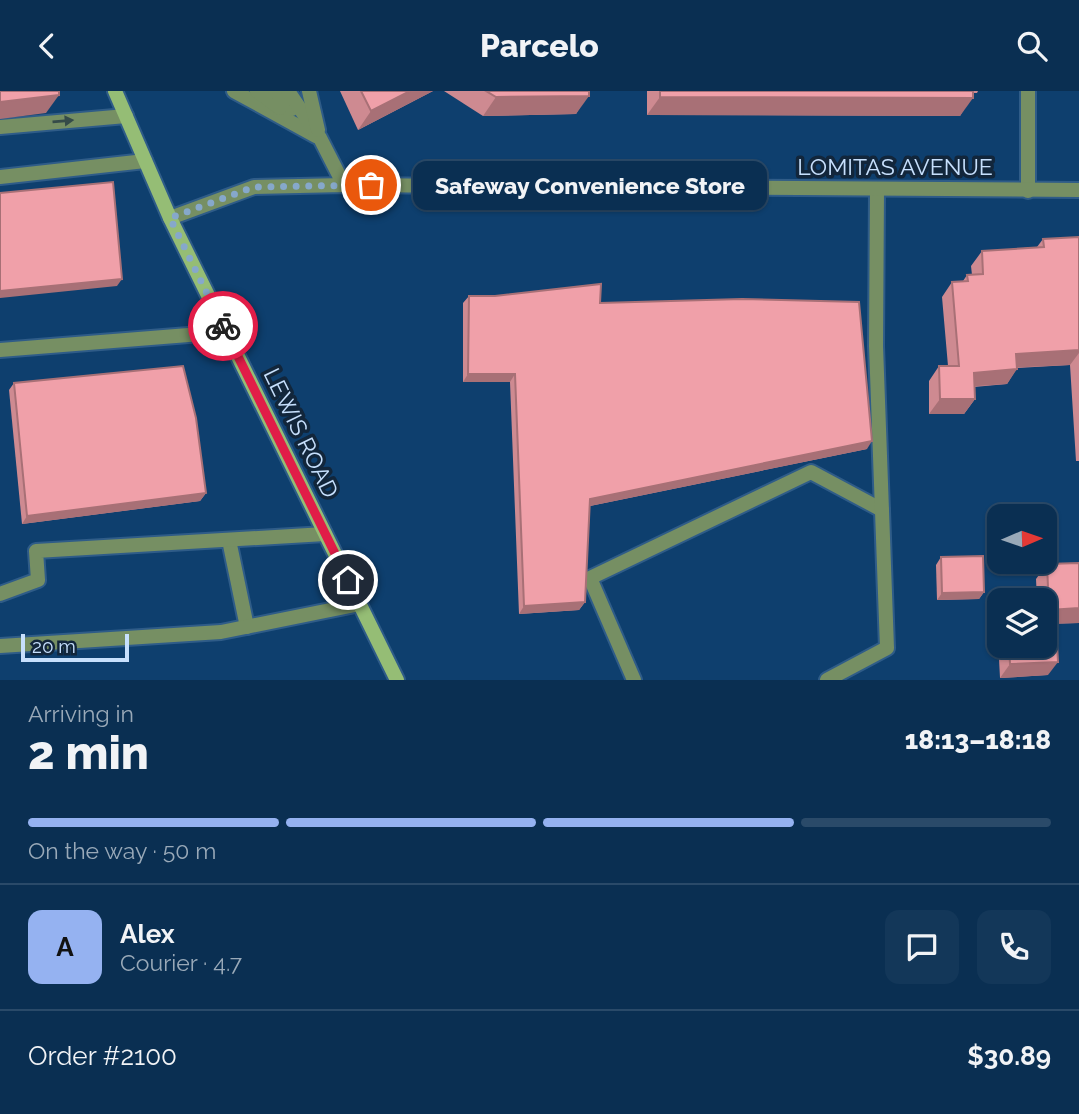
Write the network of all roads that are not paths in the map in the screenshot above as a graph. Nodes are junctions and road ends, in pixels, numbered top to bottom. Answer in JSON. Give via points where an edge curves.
{"nodes":[{"id":1,"x":115,"y":91,"type":"edge"},
{"id":2,"x":234,"y":91,"type":"edge"},
{"id":3,"x":257,"y":91,"type":"edge"},
{"id":4,"x":275,"y":91,"type":"edge"},
{"id":5,"x":288,"y":91,"type":"edge"},
{"id":6,"x":309,"y":91,"type":"edge"},
{"id":7,"x":1028,"y":91,"type":"edge"},
{"id":8,"x":126,"y":116,"type":"junction"},
{"id":9,"x":0,"y":127,"type":"edge"},
{"id":10,"x":320,"y":138,"type":"junction"},
{"id":11,"x":145,"y":162,"type":"junction"},
{"id":12,"x":0,"y":177,"type":"edge"},
{"id":13,"x":344,"y":185,"type":"junction"},
{"id":14,"x":877,"y":190,"type":"junction"},
{"id":15,"x":1079,"y":190,"type":"edge"},
{"id":16,"x":1028,"y":191,"type":"junction"},
{"id":17,"x":170,"y":218,"type":"junction"},
{"id":18,"x":226,"y":332,"type":"junction"},
{"id":19,"x":0,"y":350,"type":"edge"},
{"id":20,"x":882,"y":510,"type":"junction"},
{"id":21,"x":325,"y":534,"type":"junction"},
{"id":22,"x":229,"y":540,"type":"junction"},
{"id":23,"x":0,"y":594,"type":"edge"},
{"id":24,"x":360,"y":604,"type":"junction"},
{"id":25,"x":247,"y":627,"type":"junction"},
{"id":26,"x":0,"y":646,"type":"edge"},
{"id":27,"x":397,"y":680,"type":"edge"},
{"id":28,"x":634,"y":680,"type":"edge"},
{"id":29,"x":827,"y":680,"type":"edge"}],
"edges":[{"from":1,"to":8,"type":"main road","name":"LEWIS ROAD"},
{"from":2,"to":10,"type":"street"},
{"from":3,"to":10,"type":"street"},
{"from":4,"to":10,"type":"street"},
{"from":5,"to":10,"type":"street"},
{"from":6,"to":10,"type":"street"},
{"from":7,"to":16,"type":"street"},
{"from":9,"to":8,"type":"street","one_way":true},
{"from":8,"to":11,"type":"main road","name":"LEWIS ROAD"},
{"from":10,"to":13,"type":"street"},
{"from":11,"to":12,"type":"street"},
{"from":11,"to":17,"type":"main road","name":"LEWIS ROAD"},
{"from":13,"to":14,"type":"street","name":"LOMITAS AVENUE"},
{"from":13,"to":17,"type":"street","name":"LOMITAS AVENUE","via":[[254,187]]},
{"from":14,"to":16,"type":"street","name":"LOMITAS AVENUE"},
{"from":14,"to":20,"type":"street"},
{"from":15,"to":16,"type":"street","name":"LOMITAS AVENUE"},
{"from":17,"to":18,"type":"main road","name":"LEWIS ROAD"},
{"from":18,"to":19,"type":"street"},
{"from":18,"to":21,"type":"main road","name":"LEWIS ROAD"},
{"from":20,"to":28,"type":"street","via":[[811,473],[590,578]]},
{"from":20,"to":29,"type":"street","via":[[887,648]]},
{"from":21,"to":22,"type":"street"},
{"from":21,"to":24,"type":"main road","name":"LEWIS ROAD"},
{"from":22,"to":23,"type":"street","via":[[36,551],[38,580]]},
{"from":22,"to":25,"type":"street"},
{"from":24,"to":25,"type":"street"},
{"from":24,"to":27,"type":"main road","name":"LEWIS ROAD"},
{"from":25,"to":26,"type":"street"}]}
